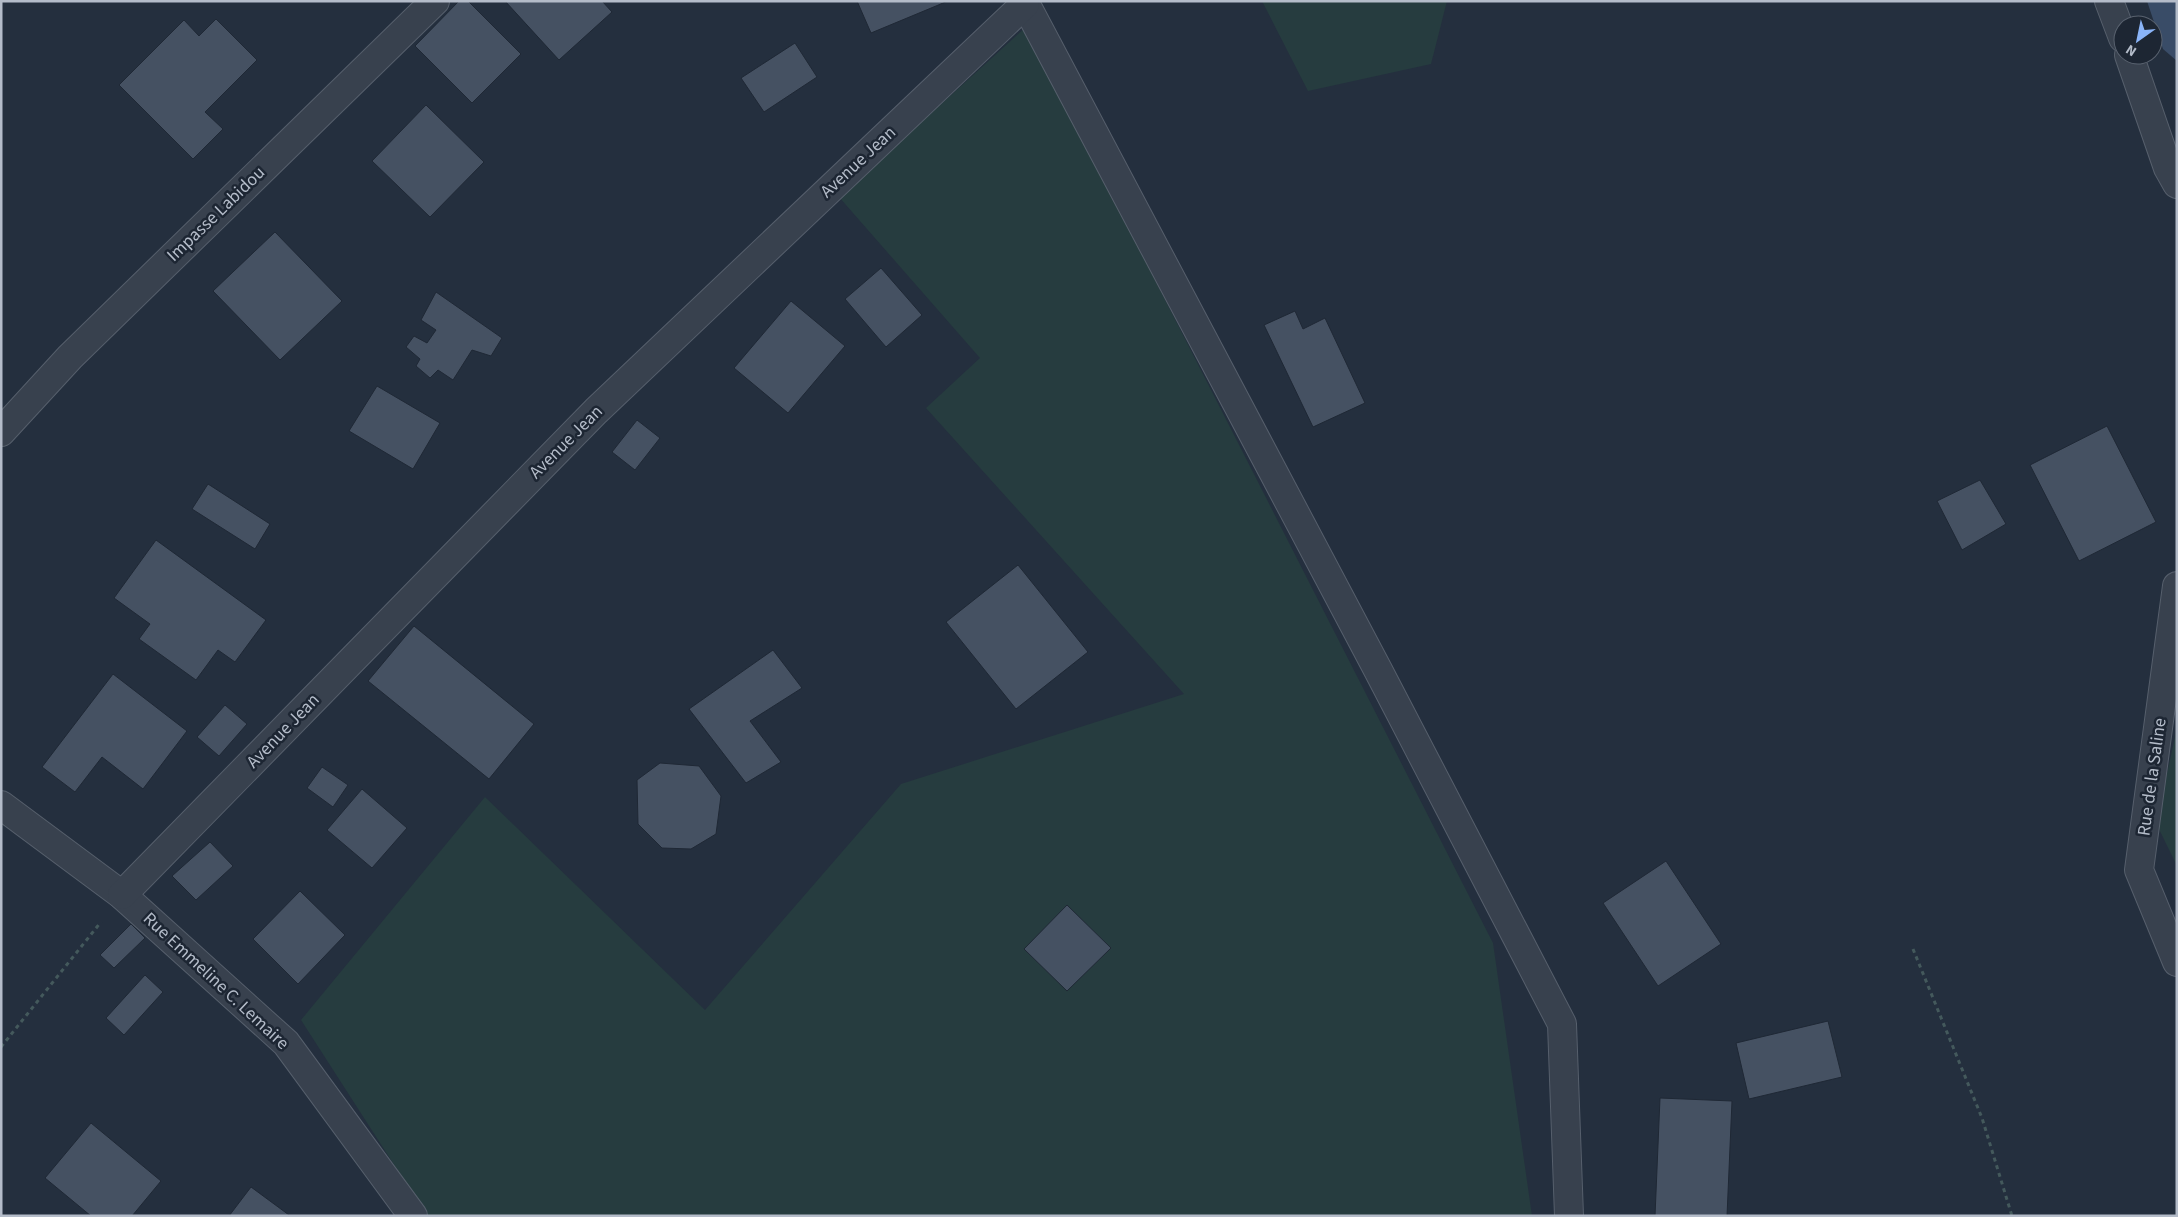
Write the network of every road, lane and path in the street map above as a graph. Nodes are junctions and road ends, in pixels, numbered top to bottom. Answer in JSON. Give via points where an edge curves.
{"nodes":[{"id":1,"x":435,"y":1,"type":"edge"},
{"id":2,"x":2109,"y":1,"type":"edge"},
{"id":3,"x":1024,"y":3,"type":"edge"},
{"id":4,"x":2114,"y":15,"type":"edge"},
{"id":5,"x":2132,"y":65,"type":"edge"},
{"id":6,"x":2177,"y":184,"type":"edge"},
{"id":7,"x":1,"y":432,"type":"edge"},
{"id":8,"x":2177,"y":586,"type":"edge"},
{"id":9,"x":1,"y":806,"type":"edge"},
{"id":10,"x":122,"y":896,"type":"junction"},
{"id":11,"x":1913,"y":949,"type":"dead end"},
{"id":12,"x":2177,"y":962,"type":"edge"},
{"id":13,"x":1,"y":1047,"type":"edge"},
{"id":14,"x":413,"y":1216,"type":"edge"},
{"id":15,"x":1569,"y":1216,"type":"edge"},
{"id":16,"x":2012,"y":1216,"type":"edge"}],
"edges":[{"from":1,"to":7,"type":"street","name":"Impasse Labidou","via":[[70,357]]},
{"from":2,"to":4,"type":"street"},
{"from":3,"to":10,"type":"street","name":"Avenue Jean","via":[[596,411]]},
{"from":3,"to":15,"type":"street","via":[[1562,1024]]},
{"from":5,"to":6,"type":"street","via":[[2168,168]]},
{"from":8,"to":12,"type":"street","name":"Rue de la Saline","via":[[2139,870]]},
{"from":9,"to":10,"type":"street","name":"Rue Emmeline C. Lemaire"},
{"from":10,"to":13,"type":"path"},
{"from":10,"to":14,"type":"street","name":"Rue Emmeline C. Lemaire","via":[[286,1043]]},
{"from":11,"to":16,"type":"path","via":[[1982,1118]]}]}
